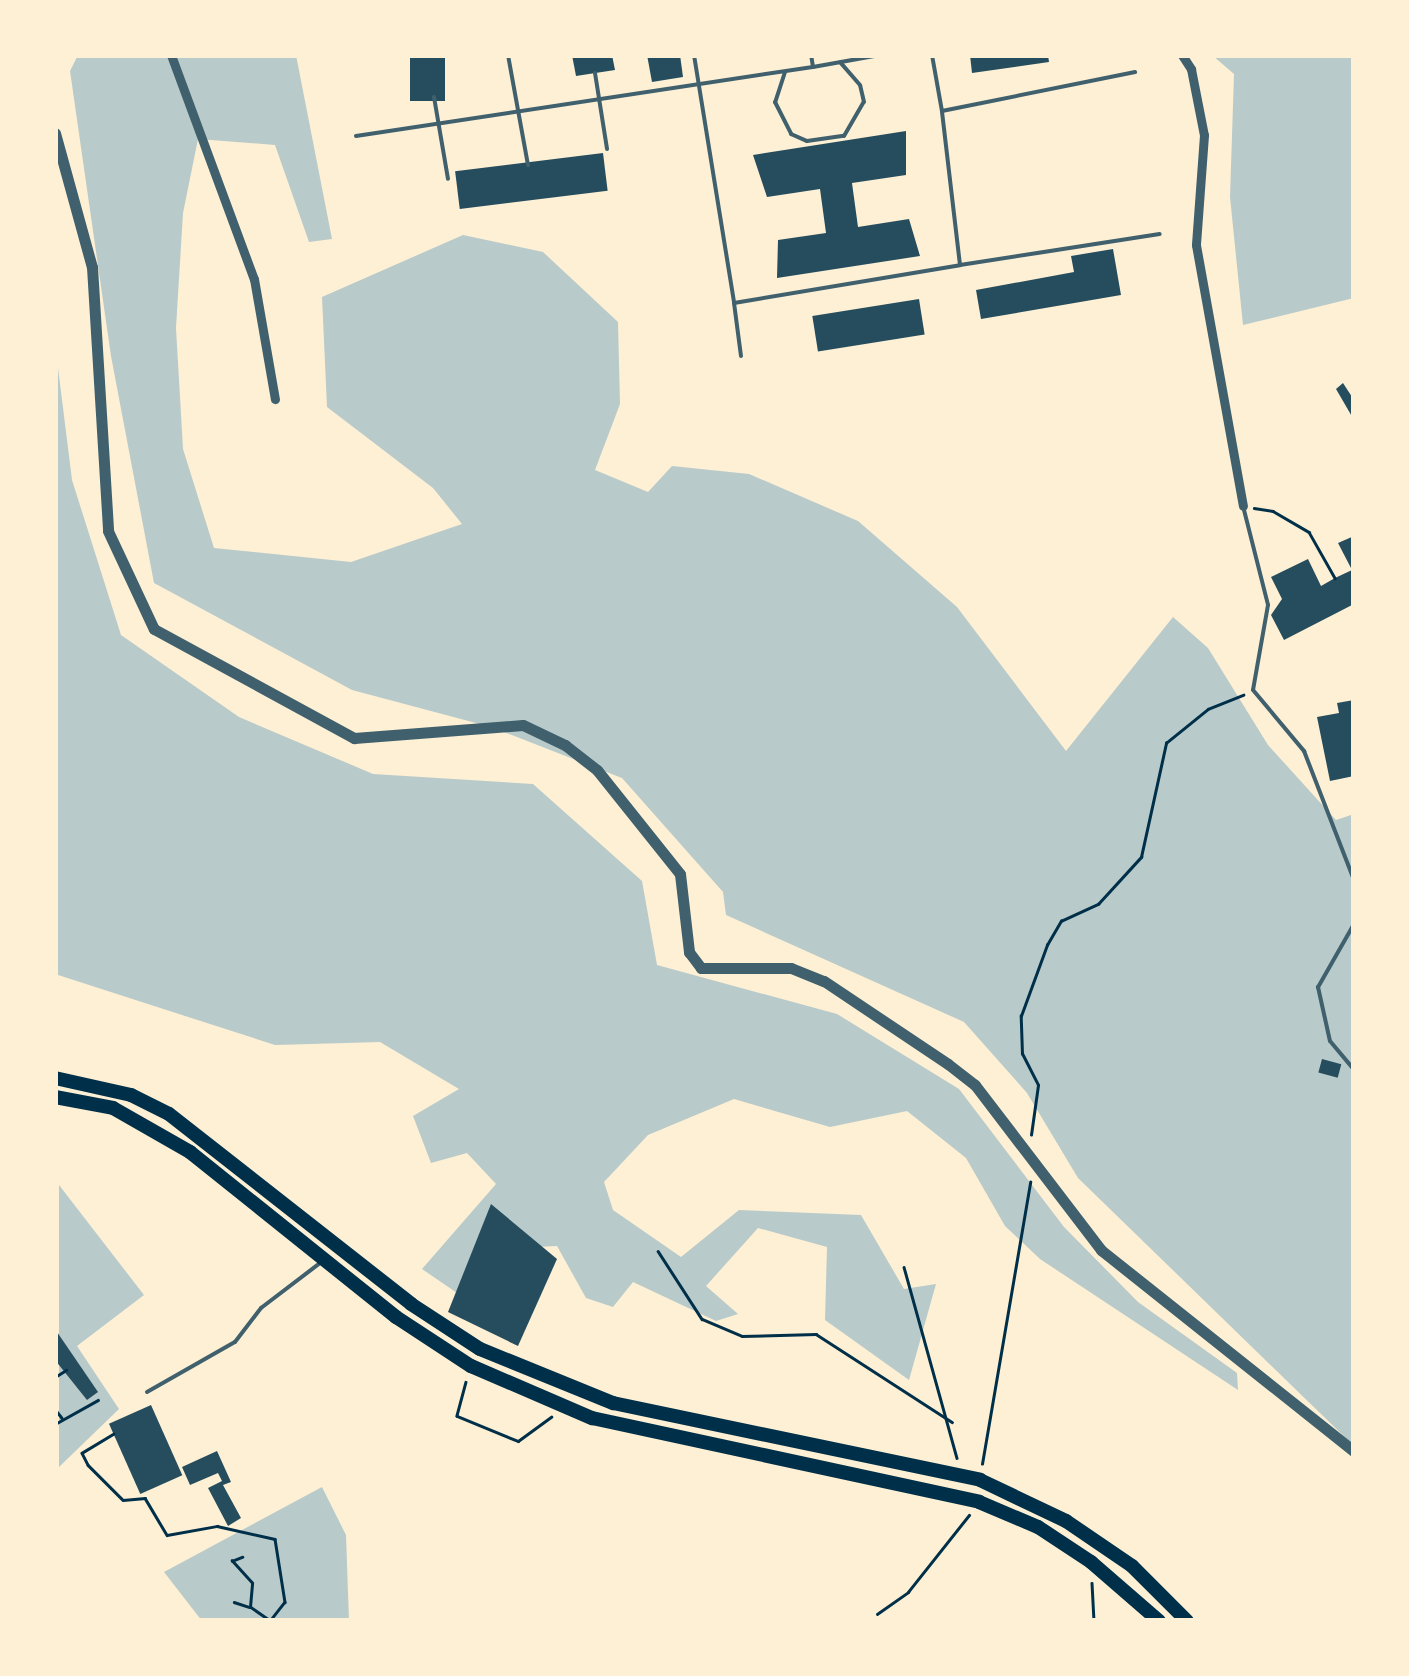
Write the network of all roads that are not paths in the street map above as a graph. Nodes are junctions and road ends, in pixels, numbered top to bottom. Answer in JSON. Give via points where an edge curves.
{"nodes":[{"id":1,"x":171,"y":55,"type":"edge"},
{"id":2,"x":508,"y":55,"type":"edge"},
{"id":3,"x":694,"y":55,"type":"edge"},
{"id":4,"x":811,"y":55,"type":"edge"},
{"id":5,"x":880,"y":55,"type":"edge"},
{"id":6,"x":932,"y":55,"type":"edge"},
{"id":7,"x":1182,"y":55,"type":"edge"},
{"id":8,"x":840,"y":62,"type":"junction"},
{"id":9,"x":813,"y":68,"type":"junction"},
{"id":10,"x":786,"y":72,"type":"junction"},
{"id":11,"x":1135,"y":72,"type":"dead end"},
{"id":12,"x":595,"y":73,"type":"dead end"},
{"id":13,"x":699,"y":84,"type":"junction"},
{"id":14,"x":434,"y":97,"type":"dead end"},
{"id":15,"x":598,"y":99,"type":"junction"},
{"id":16,"x":942,"y":110,"type":"junction"},
{"id":17,"x":518,"y":112,"type":"junction"},
{"id":18,"x":439,"y":123,"type":"junction"},
{"id":19,"x":55,"y":133,"type":"edge"},
{"id":20,"x":356,"y":136,"type":"dead end"},
{"id":21,"x":607,"y":149,"type":"dead end"},
{"id":22,"x":528,"y":164,"type":"dead end"},
{"id":23,"x":448,"y":178,"type":"dead end"},
{"id":24,"x":1160,"y":234,"type":"dead end"},
{"id":25,"x":960,"y":265,"type":"junction"},
{"id":26,"x":734,"y":303,"type":"junction"},
{"id":27,"x":741,"y":356,"type":"dead end"},
{"id":28,"x":275,"y":399,"type":"dead end"},
{"id":29,"x":1243,"y":506,"type":"joint"},
{"id":30,"x":1354,"y":880,"type":"edge"},
{"id":31,"x":1354,"y":924,"type":"edge"},
{"id":32,"x":1354,"y":1070,"type":"edge"},
{"id":33,"x":55,"y":1078,"type":"edge"},
{"id":34,"x":55,"y":1097,"type":"edge"},
{"id":35,"x":335,"y":1244,"type":"junction"},
{"id":36,"x":324,"y":1260,"type":"junction"},
{"id":37,"x":148,"y":1392,"type":"dead end"},
{"id":38,"x":1354,"y":1452,"type":"edge"},
{"id":39,"x":1159,"y":1621,"type":"edge"},
{"id":40,"x":1187,"y":1621,"type":"edge"}],
"edges":[{"from":1,"to":28,"type":"street","via":[[254,280]]},
{"from":2,"to":17,"type":"lane"},
{"from":3,"to":13,"type":"lane"},
{"from":4,"to":9,"type":"lane"},
{"from":5,"to":8,"type":"lane"},
{"from":6,"to":16,"type":"lane"},
{"from":7,"to":29,"type":"street","via":[[1191,68],[1204,135],[1196,245]]},
{"from":8,"to":9,"type":"lane"},
{"from":8,"to":10,"type":"lane","via":[[860,85],[864,102],[844,136],[807,141],[791,134],[775,102]]},
{"from":9,"to":10,"type":"lane"},
{"from":10,"to":13,"type":"lane"},
{"from":11,"to":16,"type":"lane"},
{"from":12,"to":15,"type":"lane"},
{"from":13,"to":15,"type":"lane"},
{"from":13,"to":26,"type":"lane"},
{"from":14,"to":18,"type":"lane"},
{"from":15,"to":17,"type":"lane"},
{"from":15,"to":21,"type":"lane"},
{"from":16,"to":25,"type":"lane"},
{"from":17,"to":18,"type":"lane"},
{"from":17,"to":22,"type":"lane"},
{"from":18,"to":20,"type":"lane"},
{"from":18,"to":23,"type":"lane"},
{"from":19,"to":38,"type":"street","via":[[92,266],[108,530],[154,629],[354,738],[523,725],[542,731],[597,770],[680,874],[689,952],[700,968],[791,968],[824,981],[975,1085],[1101,1250]]},
{"from":24,"to":25,"type":"lane"},
{"from":25,"to":26,"type":"lane"},
{"from":26,"to":27,"type":"lane"},
{"from":29,"to":30,"type":"lane","via":[[1268,605],[1254,690],[1304,751]]},
{"from":31,"to":32,"type":"lane","via":[[1318,988],[1330,1041]]},
{"from":33,"to":35,"type":"main road","via":[[131,1095],[170,1114]]},
{"from":34,"to":36,"type":"main road","via":[[113,1108],[152,1128]]},
{"from":35,"to":36,"type":"lane"},
{"from":35,"to":40,"type":"main road","via":[[480,1349],[554,1383],[613,1402],[980,1480],[1066,1520],[1132,1566]]},
{"from":36,"to":37,"type":"lane","via":[[261,1308],[235,1342]]},
{"from":36,"to":39,"type":"main road","via":[[470,1366],[565,1408],[979,1502],[1038,1527],[1091,1562]]}]}
